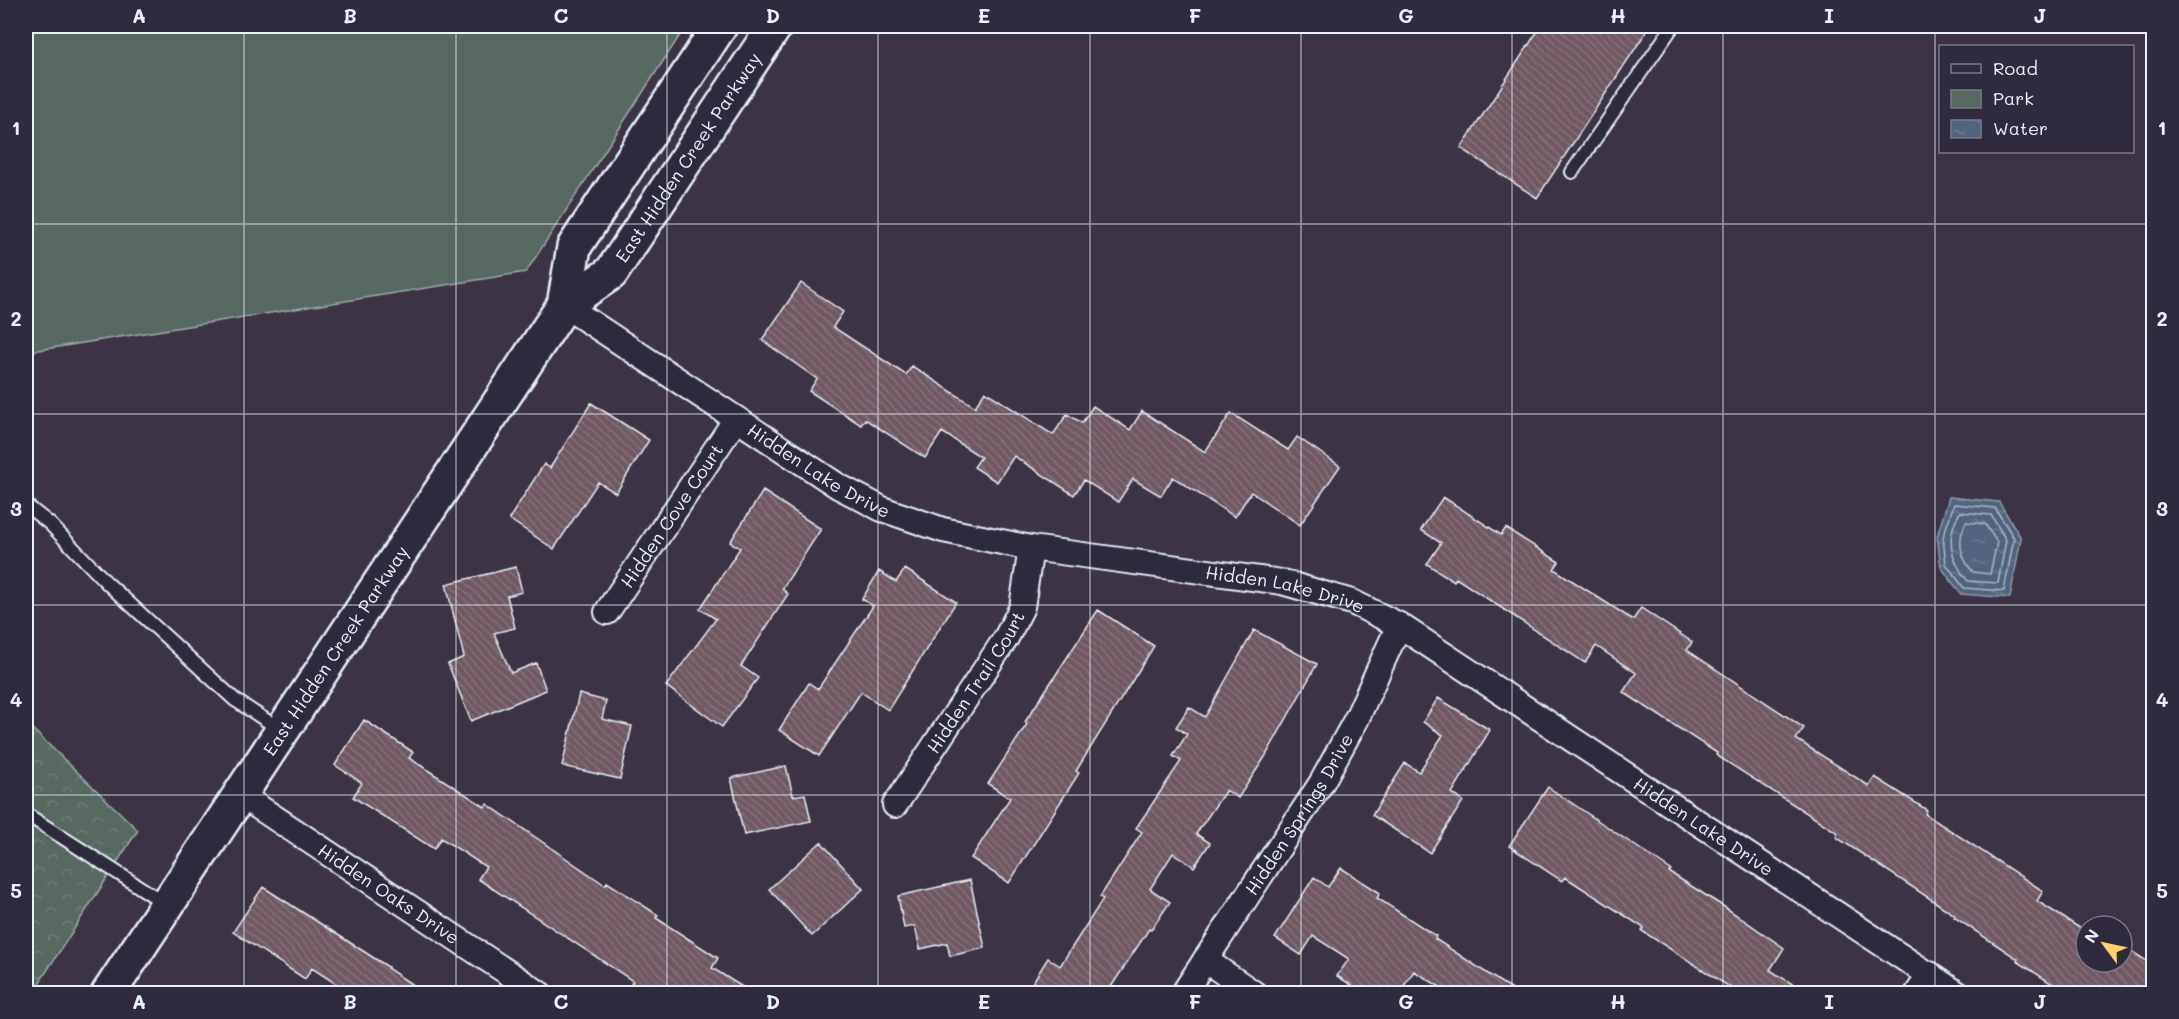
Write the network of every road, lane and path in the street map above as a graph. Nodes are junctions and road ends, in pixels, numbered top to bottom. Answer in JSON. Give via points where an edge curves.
{"nodes":[{"id":1,"x":720,"y":26,"type":"edge"},
{"id":2,"x":775,"y":26,"type":"edge"},
{"id":3,"x":1673,"y":26,"type":"edge"},
{"id":4,"x":1572,"y":172,"type":"dead end"},
{"id":5,"x":564,"y":305,"type":"junction"},
{"id":6,"x":736,"y":419,"type":"junction"},
{"id":7,"x":26,"y":505,"type":"edge"},
{"id":8,"x":1031,"y":548,"type":"junction"},
{"id":9,"x":608,"y":612,"type":"dead end"},
{"id":10,"x":1399,"y":625,"type":"junction"},
{"id":11,"x":282,"y":731,"type":"junction"},
{"id":12,"x":239,"y":794,"type":"junction"},
{"id":13,"x":895,"y":805,"type":"dead end"},
{"id":14,"x":26,"y":814,"type":"edge"},
{"id":15,"x":166,"y":904,"type":"junction"},
{"id":16,"x":1205,"y":960,"type":"junction"},
{"id":17,"x":1923,"y":984,"type":"edge"},
{"id":18,"x":108,"y":993,"type":"edge"},
{"id":19,"x":540,"y":993,"type":"edge"},
{"id":20,"x":1183,"y":993,"type":"edge"},
{"id":21,"x":1255,"y":993,"type":"edge"},
{"id":22,"x":1958,"y":993,"type":"edge"}],
"edges":[{"from":1,"to":5,"type":"main road","name":"East Hidden Creek Parkway","via":[[574,247]]},
{"from":2,"to":5,"type":"main road","name":"East Hidden Creek Parkway","via":[[611,273]]},
{"from":3,"to":4,"type":"lane"},
{"from":5,"to":6,"type":"street","name":"Hidden Lake Drive"},
{"from":5,"to":11,"type":"main road","name":"East Hidden Creek Parkway"},
{"from":6,"to":8,"type":"street","name":"Hidden Lake Drive","via":[[838,486],[882,509],[943,530]]},
{"from":6,"to":9,"type":"street","name":"Hidden Cove Court"},
{"from":7,"to":11,"type":"lane","via":[[235,700]]},
{"from":8,"to":10,"type":"street","name":"Hidden Lake Drive","via":[[1282,582],[1352,602]]},
{"from":8,"to":13,"type":"street","name":"Hidden Trail Court","via":[[1022,607],[1006,638]]},
{"from":10,"to":16,"type":"street","name":"Hidden Springs Drive","via":[[1357,718],[1322,782]]},
{"from":10,"to":17,"type":"street","name":"Hidden Lake Drive"},
{"from":11,"to":12,"type":"main road","name":"East Hidden Creek Parkway"},
{"from":12,"to":15,"type":"main road","name":"East Hidden Creek Parkway"},
{"from":12,"to":19,"type":"street","name":"Hidden Oaks Drive"},
{"from":14,"to":15,"type":"lane"},
{"from":15,"to":18,"type":"main road","name":"East Hidden Creek Parkway"},
{"from":16,"to":20,"type":"street","name":"Hidden Springs Drive"},
{"from":16,"to":21,"type":"street"},
{"from":17,"to":22,"type":"street","name":"Hidden Lake Drive"}]}
